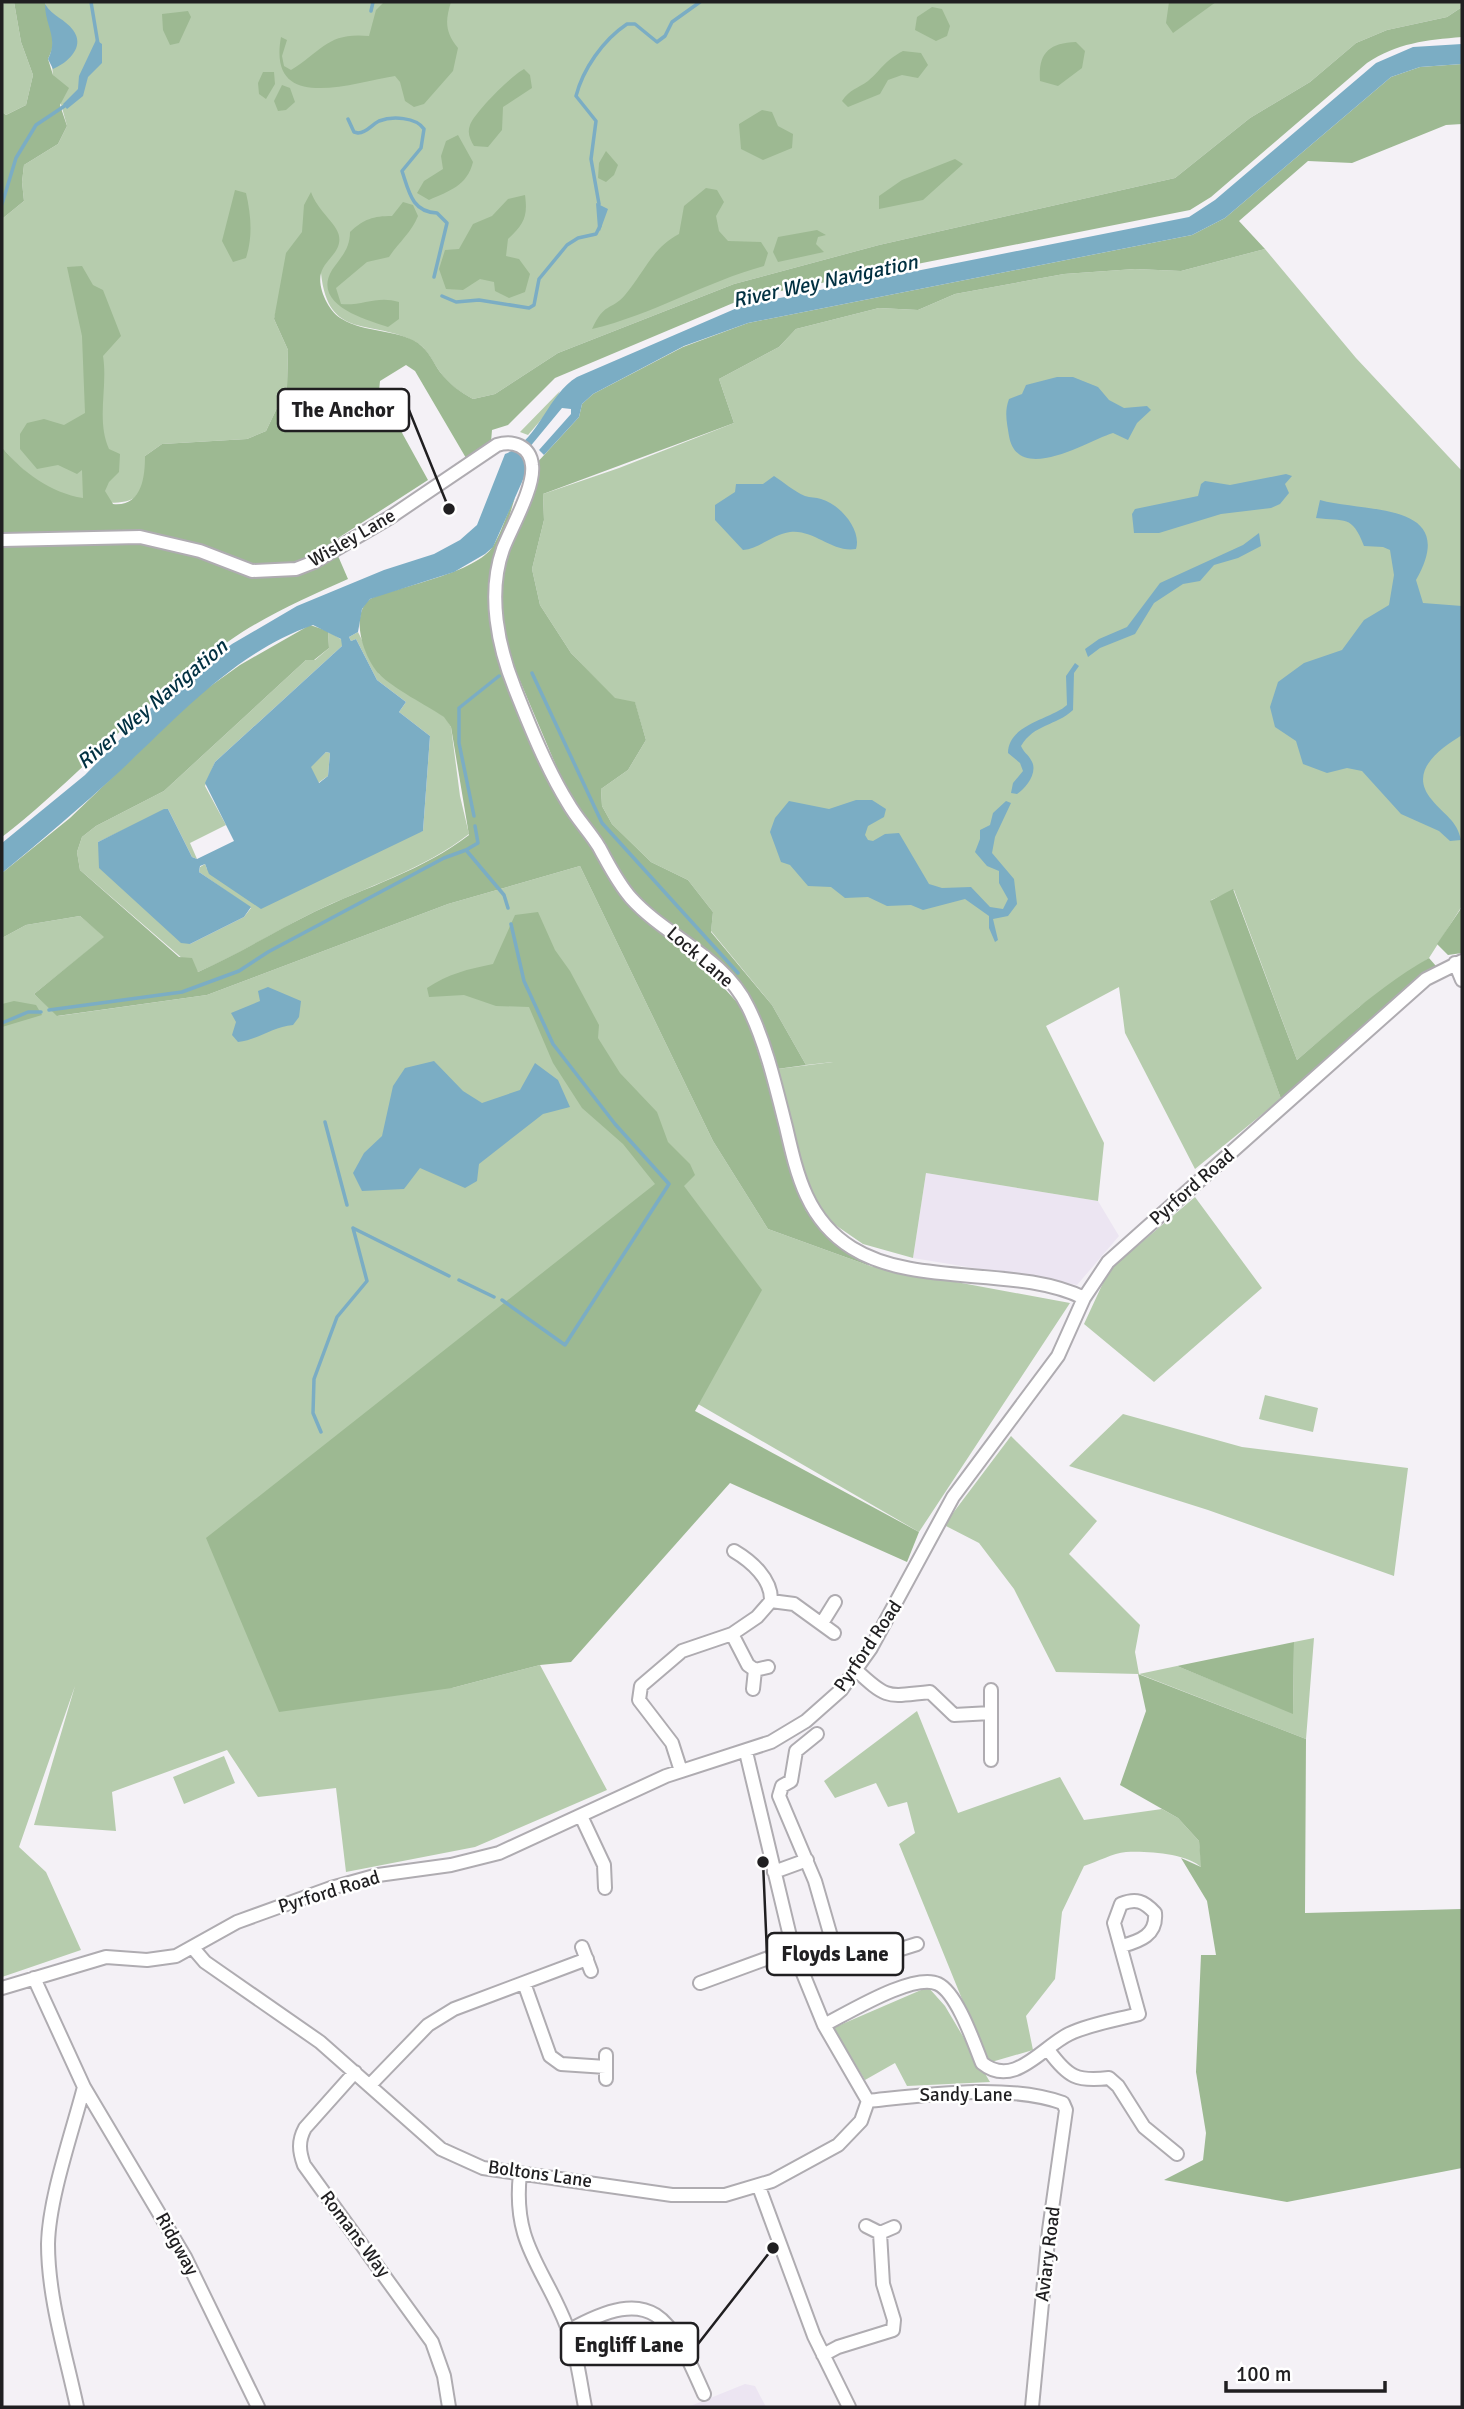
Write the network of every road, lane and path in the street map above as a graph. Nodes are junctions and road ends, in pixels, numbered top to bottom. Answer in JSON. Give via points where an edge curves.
{"nodes":[{"id":1,"x":523,"y":449,"type":"joint"},
{"id":2,"x":2,"y":540,"type":"edge"},
{"id":3,"x":1459,"y":962,"type":"edge"},
{"id":4,"x":1462,"y":980,"type":"edge"},
{"id":5,"x":1084,"y":1298,"type":"junction"},
{"id":6,"x":742,"y":1552,"type":"dead end"},
{"id":7,"x":771,"y":1601,"type":"junction"},
{"id":8,"x":835,"y":1602,"type":"dead end"},
{"id":9,"x":822,"y":1623,"type":"junction"},
{"id":10,"x":834,"y":1633,"type":"dead end"},
{"id":11,"x":732,"y":1634,"type":"junction"},
{"id":12,"x":768,"y":1667,"type":"dead end"},
{"id":13,"x":856,"y":1670,"type":"junction"},
{"id":14,"x":755,"y":1671,"type":"junction"},
{"id":15,"x":753,"y":1689,"type":"dead end"},
{"id":16,"x":991,"y":1689,"type":"dead end"},
{"id":17,"x":991,"y":1713,"type":"junction"},
{"id":18,"x":817,"y":1734,"type":"dead end"},
{"id":19,"x":746,"y":1752,"type":"junction"},
{"id":20,"x":991,"y":1760,"type":"dead end"},
{"id":21,"x":681,"y":1771,"type":"junction"},
{"id":22,"x":581,"y":1816,"type":"junction"},
{"id":23,"x":807,"y":1860,"type":"junction"},
{"id":24,"x":774,"y":1872,"type":"junction"},
{"id":25,"x":605,"y":1888,"type":"dead end"},
{"id":26,"x":917,"y":1944,"type":"dead end"},
{"id":27,"x":1122,"y":1946,"type":"dead end"},
{"id":28,"x":192,"y":1948,"type":"junction"},
{"id":29,"x":793,"y":1949,"type":"junction"},
{"id":30,"x":587,"y":1959,"type":"dead end"},
{"id":31,"x":34,"y":1978,"type":"junction"},
{"id":32,"x":524,"y":1983,"type":"junction"},
{"id":33,"x":700,"y":1983,"type":"dead end"},
{"id":34,"x":2,"y":1988,"type":"edge"},
{"id":35,"x":824,"y":2025,"type":"junction"},
{"id":36,"x":1049,"y":2051,"type":"junction"},
{"id":37,"x":606,"y":2067,"type":"dead end"},
{"id":38,"x":355,"y":2072,"type":"junction"},
{"id":39,"x":370,"y":2085,"type":"junction"},
{"id":40,"x":84,"y":2087,"type":"junction"},
{"id":41,"x":868,"y":2101,"type":"junction"},
{"id":42,"x":1063,"y":2103,"type":"joint"},
{"id":43,"x":1177,"y":2154,"type":"dead end"},
{"id":44,"x":520,"y":2174,"type":"junction"},
{"id":45,"x":759,"y":2187,"type":"junction"},
{"id":46,"x":866,"y":2226,"type":"dead end"},
{"id":47,"x":894,"y":2227,"type":"dead end"},
{"id":48,"x":880,"y":2233,"type":"junction"},
{"id":49,"x":568,"y":2331,"type":"junction"},
{"id":50,"x":823,"y":2356,"type":"junction"},
{"id":51,"x":704,"y":2394,"type":"dead end"},
{"id":52,"x":77,"y":2407,"type":"edge"},
{"id":53,"x":258,"y":2407,"type":"edge"},
{"id":54,"x":449,"y":2407,"type":"edge"},
{"id":55,"x":585,"y":2407,"type":"edge"},
{"id":56,"x":849,"y":2407,"type":"edge"},
{"id":57,"x":1032,"y":2407,"type":"edge"}],
"edges":[{"from":1,"to":2,"type":"street","name":"Wisley Lane","via":[[508,442],[497,445],[392,516],[296,569],[252,571],[200,551],[140,537]]},
{"from":1,"to":5,"type":"street","name":"Lock Lane","via":[[533,472],[503,551],[496,590],[501,645],[515,689],[561,791],[618,882],[640,906],[698,951],[747,1003],[799,1182],[815,1213],[838,1239],[880,1262],[1056,1288]]},
{"from":3,"to":4,"type":"street"},
{"from":3,"to":5,"type":"street","name":"Pyrford Road","via":[[1426,979],[1115,1255]]},
{"from":5,"to":13,"type":"street","name":"Pyrford Road","via":[[1058,1356],[953,1497],[901,1597]]},
{"from":6,"to":7,"type":"street","via":[[763,1577]]},
{"from":7,"to":9,"type":"street","via":[[794,1604]]},
{"from":7,"to":11,"type":"street"},
{"from":8,"to":9,"type":"street"},
{"from":9,"to":10,"type":"street"},
{"from":11,"to":14,"type":"street"},
{"from":11,"to":21,"type":"street","via":[[682,1651],[638,1693],[672,1743]]},
{"from":12,"to":14,"type":"street"},
{"from":13,"to":17,"type":"street","via":[[886,1695],[930,1692],[954,1715]]},
{"from":13,"to":19,"type":"street","name":"Pyrford Road","via":[[830,1702],[806,1721]]},
{"from":14,"to":15,"type":"street"},
{"from":16,"to":17,"type":"street"},
{"from":17,"to":20,"type":"street"},
{"from":18,"to":23,"type":"street","via":[[796,1751],[791,1781],[779,1793]]},
{"from":19,"to":21,"type":"street","name":"Pyrford Road"},
{"from":19,"to":24,"type":"street"},
{"from":21,"to":22,"type":"street","name":"Pyrford Road"},
{"from":22,"to":25,"type":"street","via":[[604,1864]]},
{"from":22,"to":28,"type":"street","name":"Pyrford Road","via":[[476,1860],[378,1875],[331,1888],[237,1922]]},
{"from":23,"to":24,"type":"street"},
{"from":23,"to":26,"type":"street","via":[[841,1962],[853,1964]]},
{"from":24,"to":29,"type":"street"},
{"from":27,"to":36,"type":"street","via":[[1139,2014],[1067,2035]]},
{"from":28,"to":31,"type":"street","name":"Pyrford Road","via":[[158,1959],[106,1957]]},
{"from":28,"to":38,"type":"street","name":"Boltons Lane"},
{"from":29,"to":33,"type":"street"},
{"from":29,"to":35,"type":"street"},
{"from":30,"to":32,"type":"street"},
{"from":31,"to":34,"type":"street","name":"Pyrford Road"},
{"from":31,"to":40,"type":"street","name":"Ridgway"},
{"from":32,"to":37,"type":"street","via":[[550,2056],[561,2064]]},
{"from":32,"to":39,"type":"street","via":[[454,2009],[428,2025]]},
{"from":35,"to":36,"type":"street","via":[[910,1983],[927,1981],[940,1984],[952,1998],[982,2063],[991,2070],[1020,2067]]},
{"from":35,"to":41,"type":"street"},
{"from":36,"to":43,"type":"street","via":[[1071,2075],[1084,2081],[1109,2078],[1118,2085],[1144,2127]]},
{"from":38,"to":39,"type":"street","name":"Boltons Lane"},
{"from":38,"to":54,"type":"street","name":"Romans Way","via":[[305,2128],[300,2154],[432,2342]]},
{"from":39,"to":44,"type":"street","name":"Boltons Lane","via":[[440,2149],[484,2168]]},
{"from":40,"to":52,"type":"street","via":[[48,2244]]},
{"from":40,"to":53,"type":"street","name":"Ridgway","via":[[185,2257]]},
{"from":41,"to":42,"type":"street","name":"Sandy Lane","via":[[951,2092],[1034,2096]]},
{"from":41,"to":45,"type":"street","name":"Boltons Lane","via":[[861,2122],[838,2145]]},
{"from":42,"to":57,"type":"street","name":"Aviary Road","via":[[1065,2130],[1049,2230]]},
{"from":44,"to":45,"type":"street","name":"Boltons Lane","via":[[695,2197]]},
{"from":44,"to":49,"type":"street","via":[[520,2225]]},
{"from":45,"to":50,"type":"street"},
{"from":46,"to":48,"type":"street"},
{"from":47,"to":48,"type":"street"},
{"from":48,"to":50,"type":"street","via":[[883,2284],[893,2330]]},
{"from":49,"to":51,"type":"street","via":[[607,2310],[650,2312],[671,2326],[693,2384]]},
{"from":49,"to":55,"type":"street"},
{"from":50,"to":56,"type":"street"}]}
